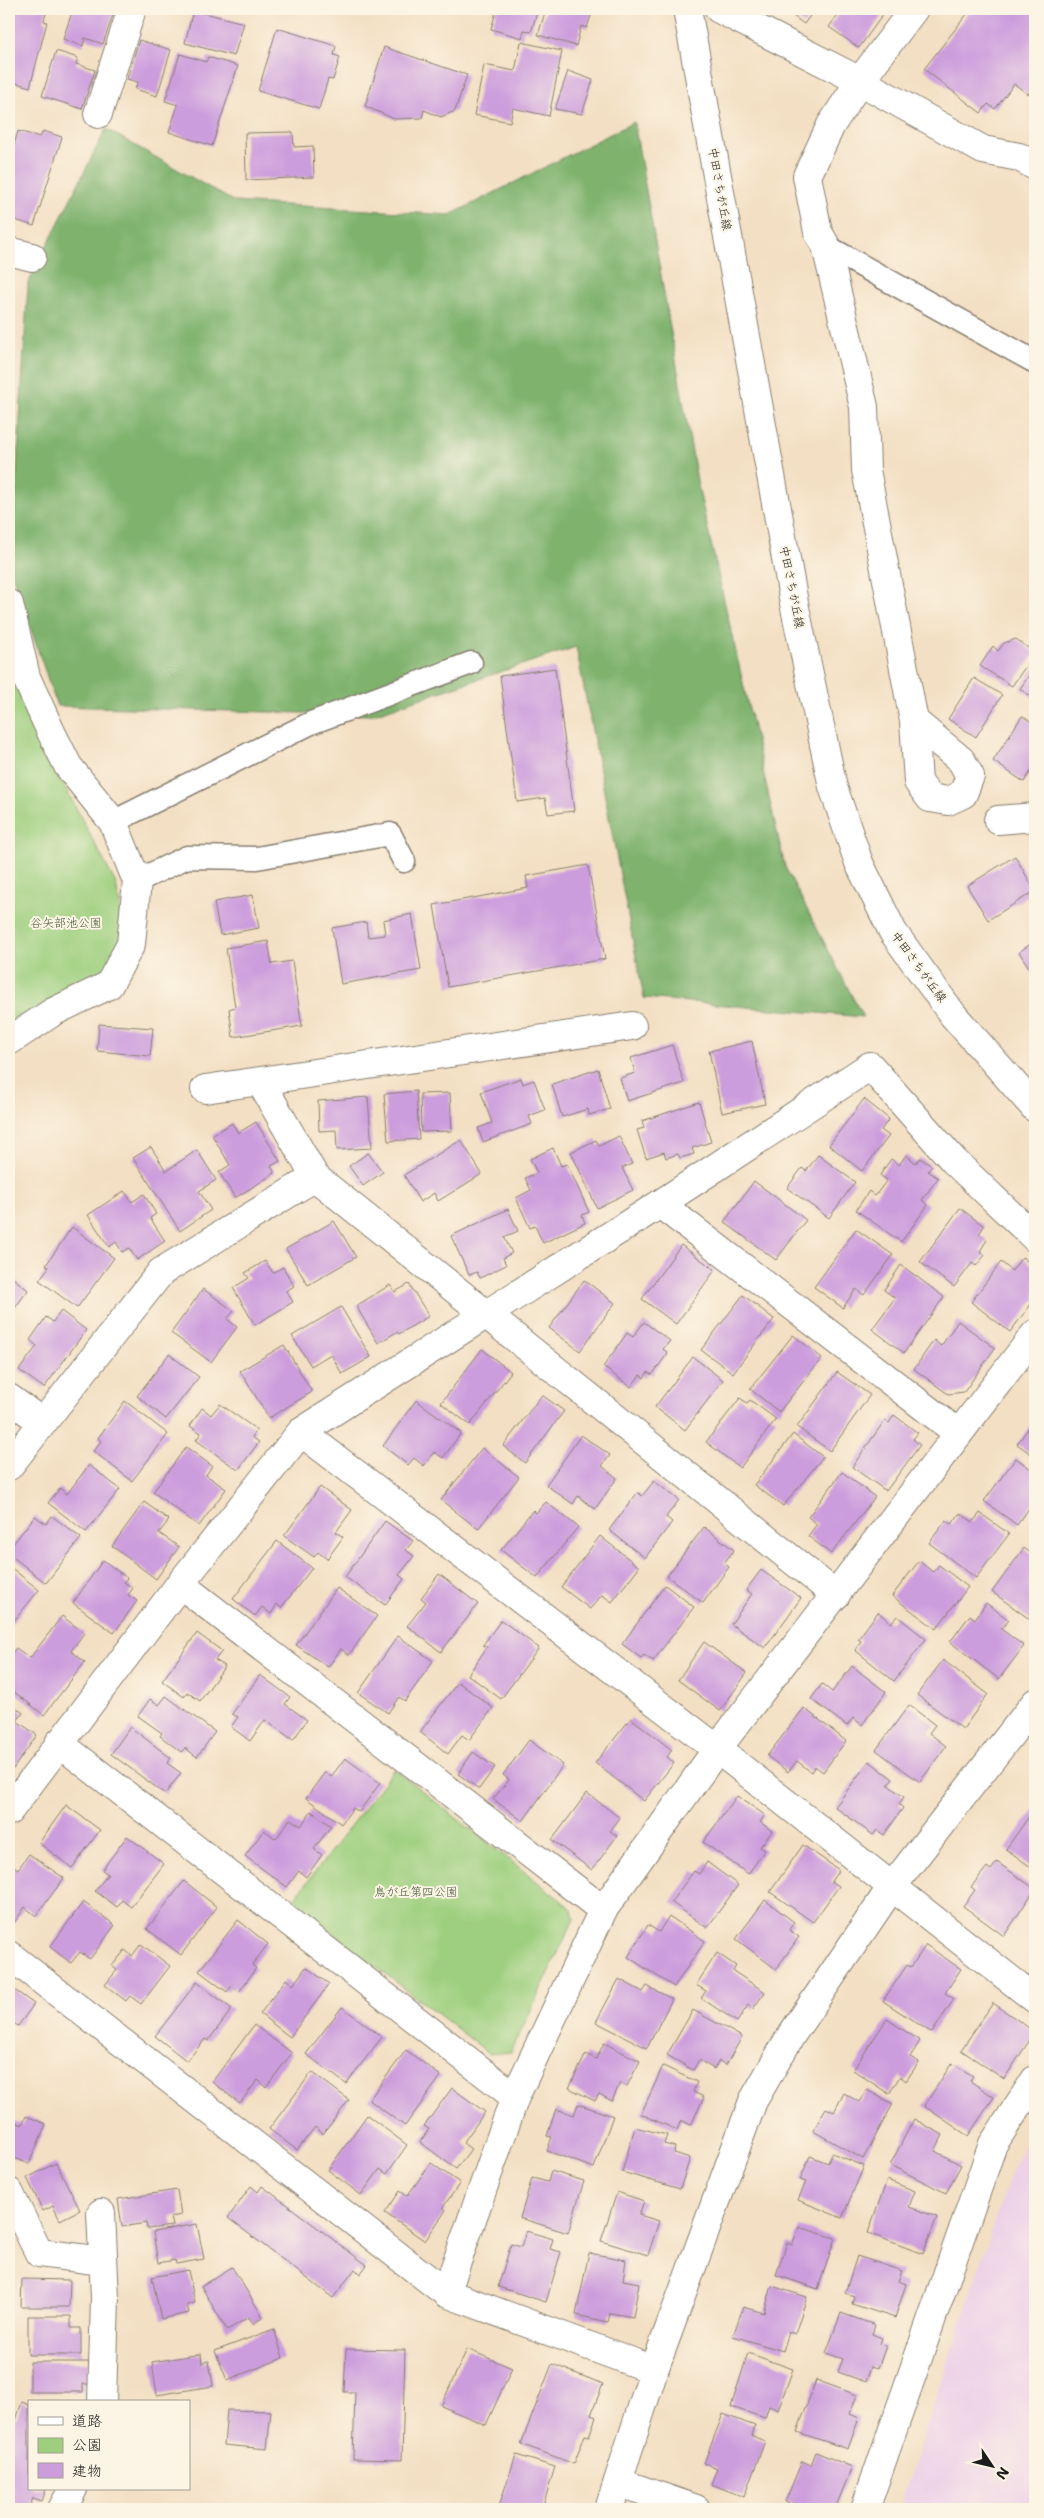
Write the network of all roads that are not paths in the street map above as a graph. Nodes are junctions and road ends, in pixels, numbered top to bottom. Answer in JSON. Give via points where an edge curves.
{"nodes":[{"id":1,"x":132,"y":9,"type":"edge"},
{"id":2,"x":687,"y":9,"type":"edge"},
{"id":3,"x":719,"y":9,"type":"edge"},
{"id":4,"x":914,"y":9,"type":"edge"},
{"id":5,"x":860,"y":81,"type":"junction"},
{"id":6,"x":98,"y":114,"type":"dead end"},
{"id":7,"x":1035,"y":166,"type":"edge"},
{"id":8,"x":826,"y":246,"type":"junction"},
{"id":9,"x":1035,"y":362,"type":"edge"},
{"id":10,"x":9,"y":604,"type":"edge"},
{"id":11,"x":471,"y":663,"type":"dead end"},
{"id":12,"x":914,"y":721,"type":"dead end"},
{"id":13,"x":1034,"y":815,"type":"edge"},
{"id":14,"x":998,"y":820,"type":"dead end"},
{"id":15,"x":113,"y":822,"type":"junction"},
{"id":16,"x":404,"y":861,"type":"dead end"},
{"id":17,"x":137,"y":881,"type":"junction"},
{"id":18,"x":632,"y":1026,"type":"dead end"},
{"id":19,"x":9,"y":1041,"type":"edge"},
{"id":20,"x":260,"y":1081,"type":"junction"},
{"id":21,"x":205,"y":1089,"type":"dead end"},
{"id":22,"x":1035,"y":1108,"type":"edge"},
{"id":23,"x":315,"y":1177,"type":"junction"},
{"id":24,"x":660,"y":1204,"type":"junction"},
{"id":25,"x":1035,"y":1238,"type":"edge"},
{"id":26,"x":485,"y":1316,"type":"junction"},
{"id":27,"x":1035,"y":1334,"type":"edge"},
{"id":28,"x":9,"y":1398,"type":"edge"},
{"id":29,"x":42,"y":1422,"type":"junction"},
{"id":30,"x":301,"y":1432,"type":"junction"},
{"id":31,"x":958,"y":1433,"type":"junction"},
{"id":32,"x":9,"y":1466,"type":"edge"},
{"id":33,"x":180,"y":1584,"type":"junction"},
{"id":34,"x":836,"y":1595,"type":"junction"},
{"id":35,"x":1035,"y":1702,"type":"edge"},
{"id":36,"x":59,"y":1743,"type":"junction"},
{"id":37,"x":716,"y":1749,"type":"junction"},
{"id":38,"x":9,"y":1811,"type":"edge"},
{"id":39,"x":892,"y":1888,"type":"junction"},
{"id":40,"x":603,"y":1910,"type":"junction"},
{"id":41,"x":9,"y":1955,"type":"edge"},
{"id":42,"x":1035,"y":1999,"type":"edge"},
{"id":43,"x":1035,"y":2080,"type":"edge"},
{"id":44,"x":515,"y":2097,"type":"junction"},
{"id":45,"x":9,"y":2192,"type":"edge"},
{"id":46,"x":101,"y":2213,"type":"dead end"},
{"id":47,"x":103,"y":2261,"type":"junction"},
{"id":48,"x":446,"y":2293,"type":"junction"},
{"id":49,"x":654,"y":2370,"type":"junction"},
{"id":50,"x":102,"y":2400,"type":"edge"},
{"id":51,"x":618,"y":2482,"type":"junction"},
{"id":52,"x":72,"y":2490,"type":"edge"},
{"id":53,"x":62,"y":2509,"type":"edge"},
{"id":54,"x":609,"y":2509,"type":"edge"},
{"id":55,"x":696,"y":2509,"type":"edge"},
{"id":56,"x":865,"y":2509,"type":"edge"}],
"edges":[{"from":1,"to":6,"type":"street"},
{"from":2,"to":22,"type":"street","name":"中田さちが丘線","via":[[794,603],[833,787],[859,863],[893,932],[954,1015]]},
{"from":3,"to":5,"type":"street"},
{"from":4,"to":5,"type":"street"},
{"from":5,"to":7,"type":"street","via":[[983,150],[1019,157]]},
{"from":5,"to":8,"type":"street","via":[[831,125],[807,176],[818,232]]},
{"from":8,"to":9,"type":"lane"},
{"from":8,"to":12,"type":"street","via":[[864,406],[866,470]]},
{"from":10,"to":15,"type":"street","via":[[26,677],[68,766]]},
{"from":11,"to":15,"type":"lane","via":[[311,723]]},
{"from":13,"to":14,"type":"street"},
{"from":15,"to":17,"type":"street"},
{"from":16,"to":17,"type":"lane","via":[[390,834],[257,858],[187,857]]},
{"from":17,"to":19,"type":"street","via":[[131,944],[108,985],[53,1012]]},
{"from":18,"to":20,"type":"street"},
{"from":20,"to":21,"type":"street"},
{"from":20,"to":23,"type":"street"},
{"from":23,"to":26,"type":"street"},
{"from":23,"to":29,"type":"street","via":[[161,1272]]},
{"from":24,"to":25,"type":"street","via":[[870,1066],[954,1160]]},
{"from":24,"to":26,"type":"street"},
{"from":24,"to":31,"type":"street"},
{"from":26,"to":30,"type":"street"},
{"from":26,"to":34,"type":"street"},
{"from":27,"to":31,"type":"street"},
{"from":28,"to":29,"type":"street"},
{"from":29,"to":32,"type":"street"},
{"from":30,"to":33,"type":"street"},
{"from":30,"to":37,"type":"street"},
{"from":31,"to":34,"type":"street"},
{"from":33,"to":36,"type":"street"},
{"from":33,"to":40,"type":"street"},
{"from":34,"to":37,"type":"street"},
{"from":35,"to":39,"type":"street"},
{"from":36,"to":38,"type":"street"},
{"from":36,"to":44,"type":"street"},
{"from":37,"to":39,"type":"street"},
{"from":37,"to":40,"type":"street"},
{"from":39,"to":42,"type":"street"},
{"from":39,"to":49,"type":"street","via":[[790,2037],[753,2101]]},
{"from":40,"to":44,"type":"street"},
{"from":41,"to":48,"type":"street"},
{"from":43,"to":56,"type":"street","via":[[993,2144]]},
{"from":44,"to":48,"type":"street"},
{"from":45,"to":47,"type":"street","via":[[39,2253]]},
{"from":46,"to":47,"type":"street"},
{"from":47,"to":50,"type":"street"},
{"from":48,"to":49,"type":"street"},
{"from":49,"to":51,"type":"street"},
{"from":51,"to":54,"type":"street"},
{"from":51,"to":55,"type":"street"},
{"from":52,"to":53,"type":"street"}]}
